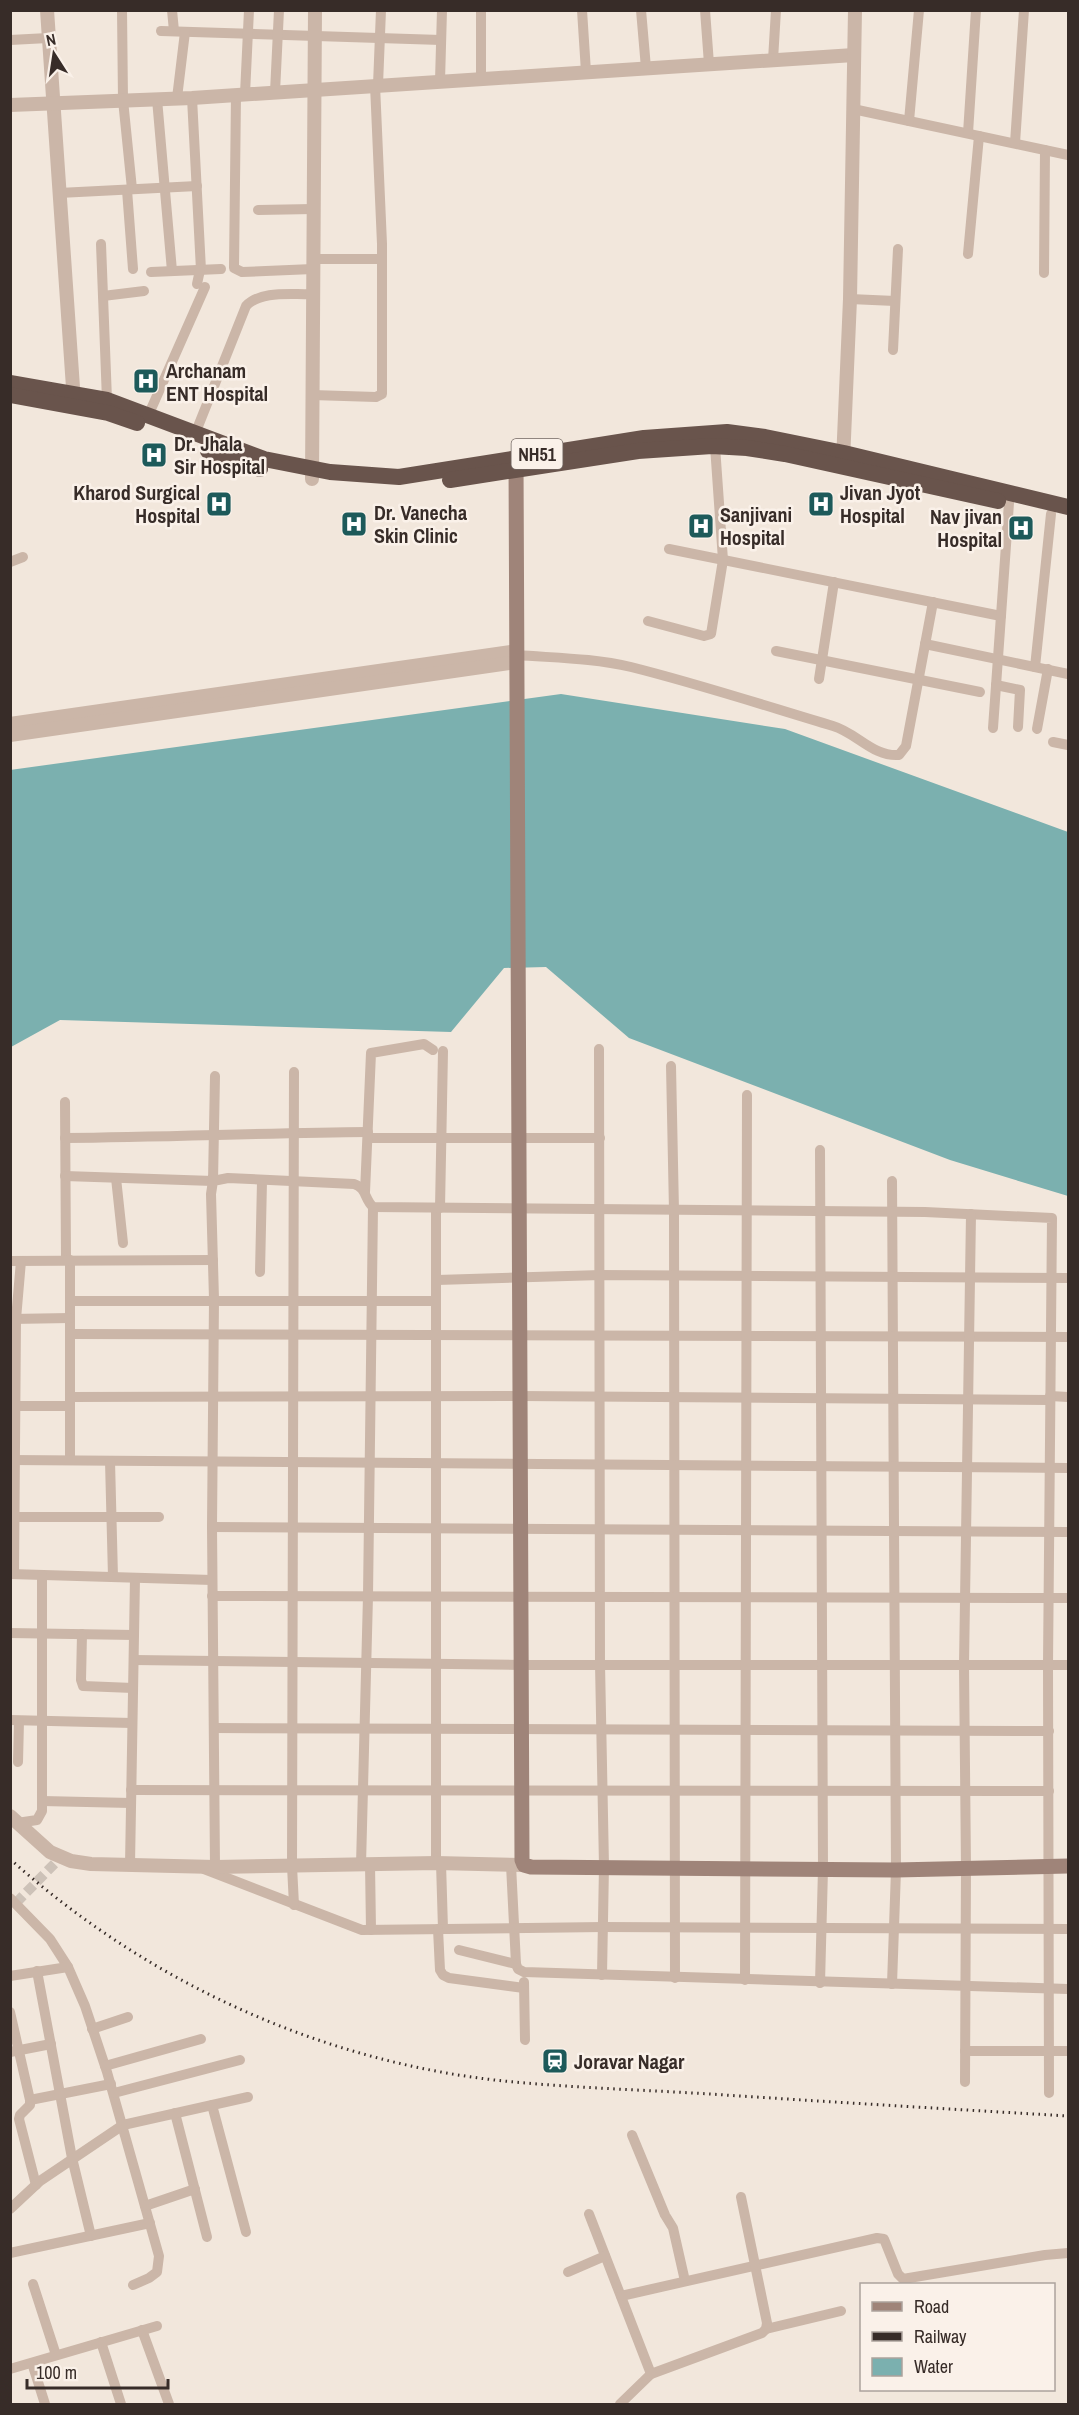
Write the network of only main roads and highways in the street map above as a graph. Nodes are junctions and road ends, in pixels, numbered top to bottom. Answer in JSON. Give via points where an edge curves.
{"nodes":[{"id":1,"x":10,"y":383,"type":"edge"},
{"id":2,"x":10,"y":395,"type":"edge"},
{"id":3,"x":74,"y":400,"type":"junction"},
{"id":4,"x":843,"y":459,"type":"junction"},
{"id":5,"x":516,"y":464,"type":"junction"},
{"id":6,"x":312,"y":474,"type":"junction"},
{"id":7,"x":1068,"y":507,"type":"edge"},
{"id":8,"x":1068,"y":519,"type":"edge"},
{"id":9,"x":1068,"y":1866,"type":"edge"}],
"edges":[{"from":1,"to":3,"type":"highway","number":"NH51"},
{"from":2,"to":3,"type":"highway","number":"NH51"},
{"from":3,"to":6,"type":"highway","number":"NH51","via":[[245,464],[272,472]]},
{"from":3,"to":6,"type":"highway","number":"NH51","via":[[107,400]]},
{"from":4,"to":5,"type":"highway","number":"NH51","via":[[715,446]]},
{"from":4,"to":5,"type":"highway","number":"NH51","via":[[765,437],[727,432],[644,438]]},
{"from":4,"to":7,"type":"highway","number":"NH51"},
{"from":4,"to":8,"type":"highway","number":"NH51"},
{"from":5,"to":6,"type":"highway","number":"NH51","via":[[399,477]]},
{"from":5,"to":9,"type":"main road","via":[[521,1665],[521,1857],[517,1865],[896,1870]]}]}
